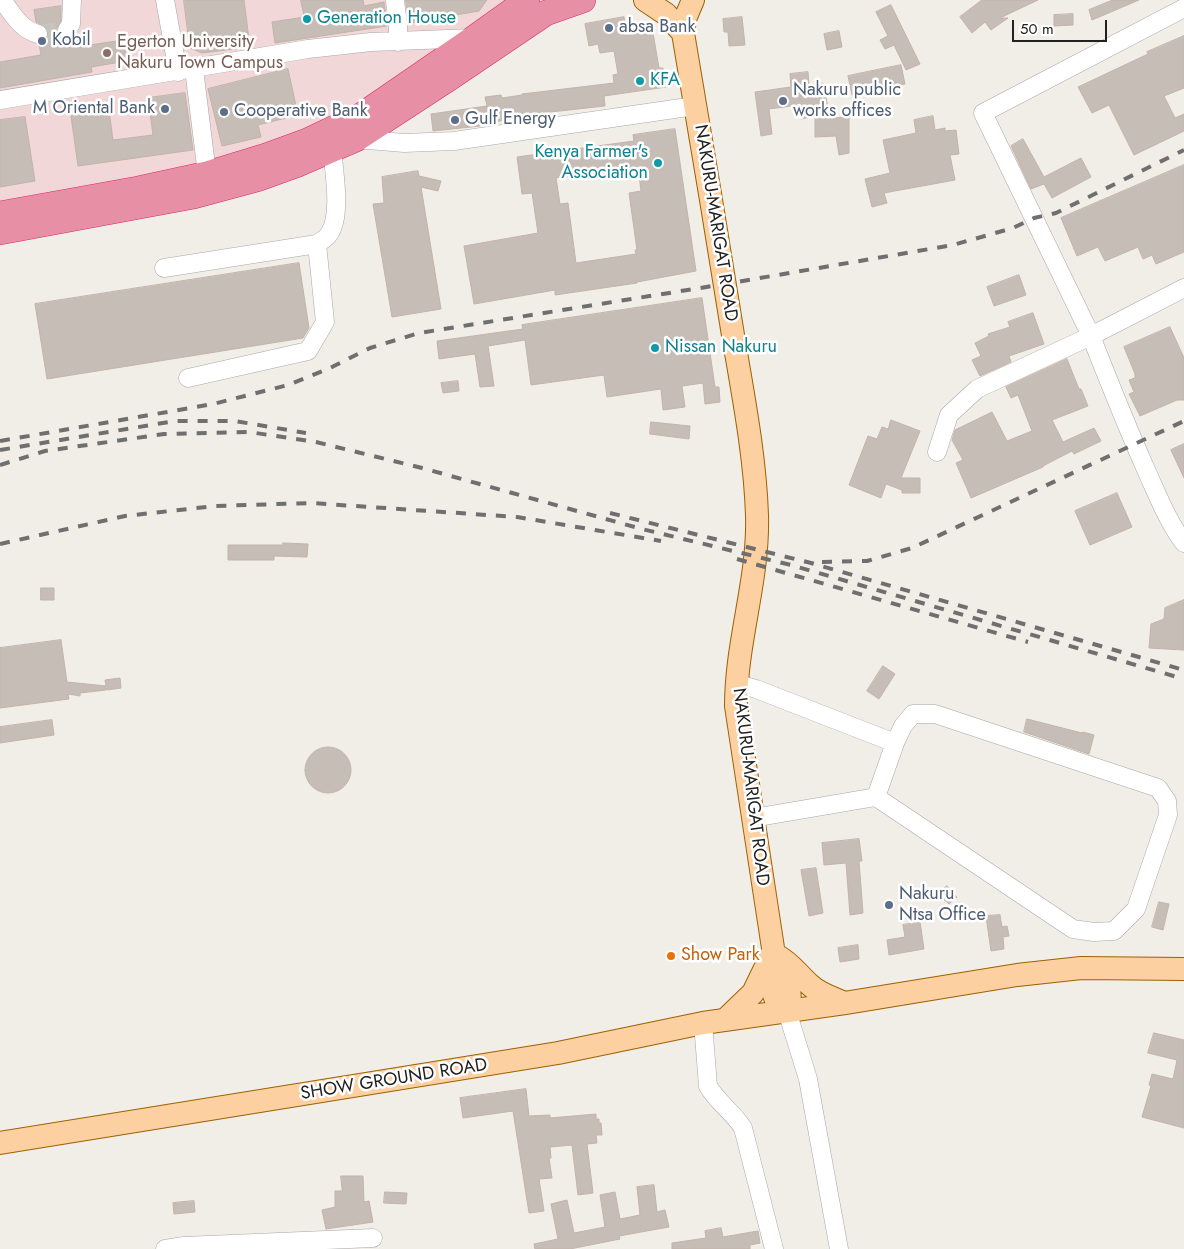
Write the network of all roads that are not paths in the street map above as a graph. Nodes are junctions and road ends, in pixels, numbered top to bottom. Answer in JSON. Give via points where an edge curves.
{"nodes":[{"id":1,"x":2,"y":0,"type":"edge"},
{"id":2,"x":72,"y":0,"type":"edge"},
{"id":3,"x":165,"y":0,"type":"edge"},
{"id":4,"x":527,"y":0,"type":"edge"},
{"id":5,"x":583,"y":0,"type":"edge"},
{"id":6,"x":645,"y":0,"type":"edge"},
{"id":7,"x":693,"y":0,"type":"edge"},
{"id":8,"x":395,"y":1,"type":"edge"},
{"id":9,"x":1184,"y":8,"type":"edge"},
{"id":10,"x":67,"y":30,"type":"dead end"},
{"id":11,"x":684,"y":33,"type":"junction"},
{"id":12,"x":38,"y":34,"type":"tunnel mouth"},
{"id":13,"x":474,"y":38,"type":"junction"},
{"id":14,"x":398,"y":42,"type":"junction"},
{"id":15,"x":186,"y":70,"type":"junction"},
{"id":16,"x":0,"y":100,"type":"edge"},
{"id":17,"x":695,"y":106,"type":"junction"},
{"id":18,"x":356,"y":138,"type":"junction"},
{"id":19,"x":332,"y":150,"type":"junction"},
{"id":20,"x":207,"y":174,"type":"junction"},
{"id":21,"x":0,"y":214,"type":"edge"},
{"id":22,"x":0,"y":232,"type":"edge"},
{"id":23,"x":317,"y":244,"type":"junction"},
{"id":24,"x":164,"y":268,"type":"dead end"},
{"id":25,"x":1184,"y":288,"type":"edge"},
{"id":26,"x":1091,"y":336,"type":"junction"},
{"id":27,"x":188,"y":378,"type":"dead end"},
{"id":28,"x":937,"y":452,"type":"dead end"},
{"id":29,"x":1184,"y":543,"type":"edge"},
{"id":30,"x":736,"y":683,"type":"junction"},
{"id":31,"x":895,"y":743,"type":"junction"},
{"id":32,"x":876,"y":797,"type":"junction"},
{"id":33,"x":753,"y":818,"type":"junction"},
{"id":34,"x":774,"y":952,"type":"junction"},
{"id":35,"x":1184,"y":969,"type":"edge"},
{"id":36,"x":845,"y":1003,"type":"junction"},
{"id":37,"x":787,"y":1011,"type":"junction"},
{"id":38,"x":726,"y":1019,"type":"junction"},
{"id":39,"x":703,"y":1023,"type":"junction"},
{"id":40,"x":0,"y":1143,"type":"edge"},
{"id":41,"x":373,"y":1238,"type":"dead end"},
{"id":42,"x":165,"y":1249,"type":"edge"},
{"id":43,"x":774,"y":1249,"type":"edge"},
{"id":44,"x":839,"y":1249,"type":"edge"}],
"edges":[{"from":1,"to":12,"type":"street","via":[[21,26]]},
{"from":2,"to":10,"type":"street","via":[[71,24]]},
{"from":3,"to":15,"type":"street"},
{"from":4,"to":13,"type":"highway"},
{"from":5,"to":18,"type":"highway","via":[[546,13]]},
{"from":6,"to":11,"type":"main road","via":[[666,14]]},
{"from":7,"to":11,"type":"main road"},
{"from":8,"to":14,"type":"street"},
{"from":9,"to":26,"type":"street","via":[[983,113]]},
{"from":11,"to":17,"type":"main road","name":"NAKURU-MARIGAT ROAD"},
{"from":13,"to":14,"type":"street"},
{"from":13,"to":20,"type":"highway","via":[[362,114],[307,141]]},
{"from":14,"to":15,"type":"street","via":[[308,49]]},
{"from":15,"to":16,"type":"street"},
{"from":15,"to":20,"type":"street"},
{"from":17,"to":18,"type":"street","via":[[454,141],[404,143]]},
{"from":17,"to":30,"type":"main road","name":"NAKURU-MARIGAT ROAD","via":[[743,396],[757,514],[756,564]]},
{"from":18,"to":19,"type":"highway"},
{"from":19,"to":22,"type":"highway","via":[[257,179],[194,196]]},
{"from":19,"to":23,"type":"street","via":[[335,221],[329,235]]},
{"from":20,"to":21,"type":"highway","via":[[138,190]]},
{"from":23,"to":24,"type":"street"},
{"from":23,"to":27,"type":"street","via":[[325,322],[308,351]]},
{"from":25,"to":26,"type":"street"},
{"from":26,"to":28,"type":"street","via":[[977,389],[949,415]]},
{"from":26,"to":29,"type":"street","via":[[1134,444],[1176,533]]},
{"from":30,"to":31,"type":"street"},
{"from":30,"to":33,"type":"main road","name":"NAKURU-MARIGAT ROAD","via":[[736,706]]},
{"from":31,"to":32,"type":"street"},
{"from":31,"to":32,"type":"street","via":[[913,714],[935,714],[1158,788],[1167,801],[1168,815],[1136,909],[1114,931],[1073,929]]},
{"from":32,"to":33,"type":"street"},
{"from":33,"to":34,"type":"main road","name":"NAKURU-MARIGAT ROAD"},
{"from":34,"to":36,"type":"main road","via":[[817,991]]},
{"from":34,"to":37,"type":"main road","name":"NAKURU-MARIGAT ROAD","via":[[772,989],[777,1003]]},
{"from":34,"to":38,"type":"main road","via":[[753,993]]},
{"from":35,"to":36,"type":"main road","via":[[1081,968]]},
{"from":36,"to":37,"type":"main road"},
{"from":37,"to":38,"type":"main road","name":"SHOW GROUND ROAD"},
{"from":37,"to":44,"type":"street","via":[[808,1079]]},
{"from":38,"to":39,"type":"main road","name":"SHOW GROUND ROAD"},
{"from":39,"to":40,"type":"main road","name":"SHOW GROUND ROAD","via":[[539,1056]]},
{"from":39,"to":43,"type":"street","via":[[708,1086],[743,1128]]},
{"from":41,"to":42,"type":"street"}]}
